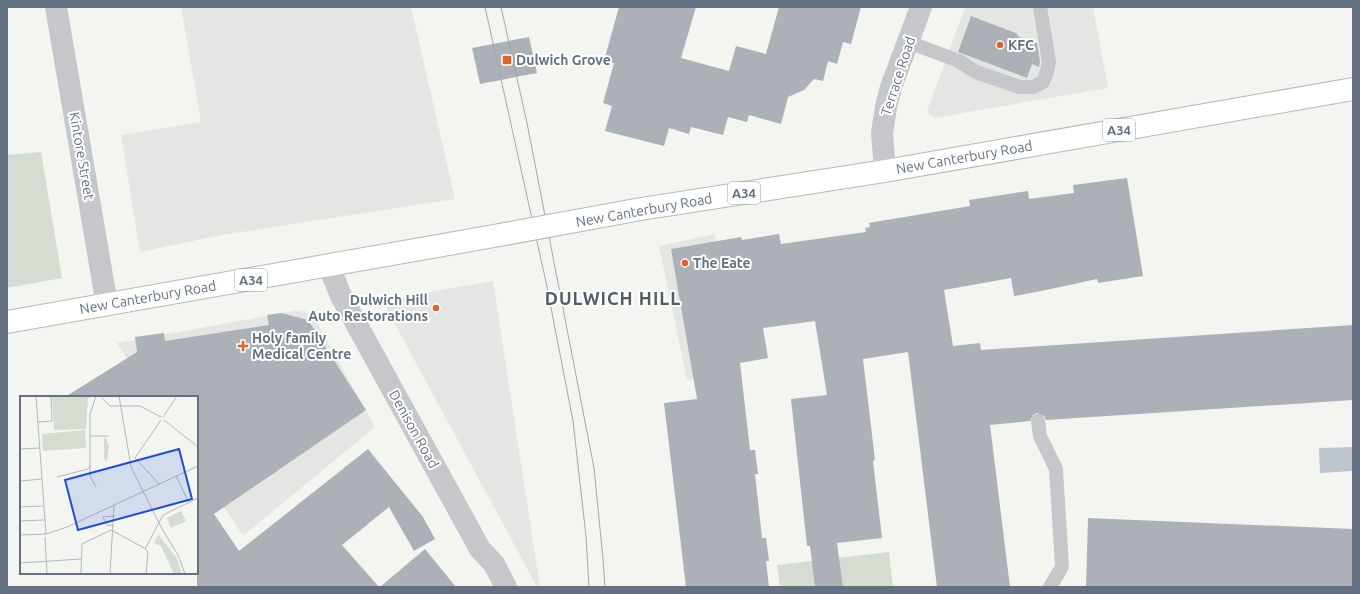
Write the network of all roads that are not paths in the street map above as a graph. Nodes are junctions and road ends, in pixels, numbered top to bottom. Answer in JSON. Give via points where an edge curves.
{"nodes":[{"id":1,"x":56,"y":7,"type":"edge"},
{"id":2,"x":921,"y":7,"type":"edge"},
{"id":3,"x":1040,"y":7,"type":"edge"},
{"id":4,"x":908,"y":42,"type":"junction"},
{"id":5,"x":1353,"y":88,"type":"edge"},
{"id":6,"x":885,"y":171,"type":"junction"},
{"id":7,"x":329,"y":266,"type":"junction"},
{"id":8,"x":107,"y":305,"type":"junction"},
{"id":9,"x":7,"y":322,"type":"edge"},
{"id":10,"x":1038,"y":421,"type":"dead end"},
{"id":11,"x":506,"y":587,"type":"edge"},
{"id":12,"x":1050,"y":587,"type":"edge"}],
"edges":[{"from":1,"to":8,"type":"street","name":"Kintore Street"},
{"from":2,"to":4,"type":"street","name":"Terrace Road"},
{"from":3,"to":4,"type":"lane","via":[[1049,62],[1043,82],[1033,87],[1020,87],[976,72],[959,61]]},
{"from":4,"to":6,"type":"street","name":"Terrace Road","via":[[886,107],[882,133]]},
{"from":5,"to":6,"type":"highway","name":"New Canterbury Road","number":"A34"},
{"from":6,"to":7,"type":"highway","name":"New Canterbury Road","number":"A34","bridge":true,"via":[[649,208]]},
{"from":7,"to":8,"type":"highway","name":"New Canterbury Road","number":"A34"},
{"from":7,"to":11,"type":"street","name":"Denison Road","via":[[341,296],[480,549],[494,564]]},
{"from":8,"to":9,"type":"highway","name":"New Canterbury Road","number":"A34"},
{"from":10,"to":12,"type":"lane","via":[[1040,436],[1056,469],[1062,567]]}]}
